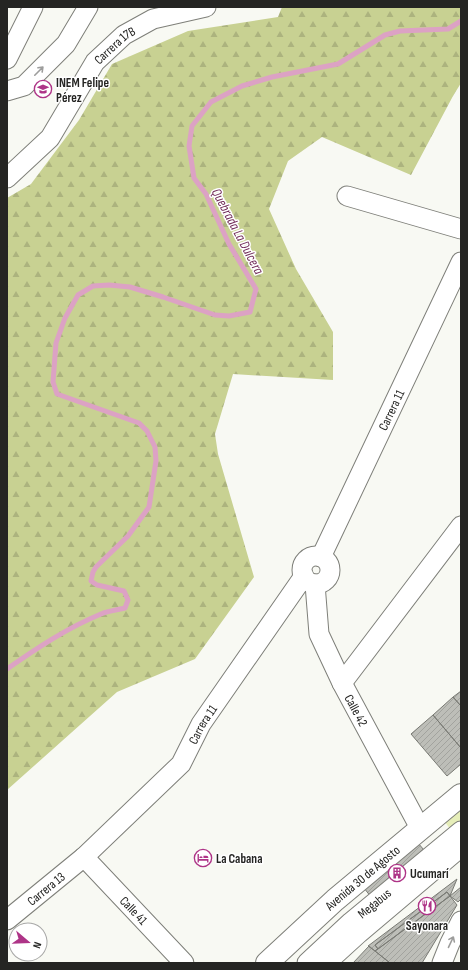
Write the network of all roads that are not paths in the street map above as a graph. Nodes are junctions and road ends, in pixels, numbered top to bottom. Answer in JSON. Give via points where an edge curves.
{"nodes":[{"id":1,"x":33,"y":7,"type":"edge"},
{"id":2,"x":88,"y":7,"type":"edge"},
{"id":3,"x":206,"y":7,"type":"edge"},
{"id":4,"x":7,"y":60,"type":"edge"},
{"id":5,"x":7,"y":91,"type":"edge"},
{"id":6,"x":7,"y":178,"type":"edge"},
{"id":7,"x":347,"y":196,"type":"dead end"},
{"id":8,"x":461,"y":229,"type":"edge"},
{"id":9,"x":461,"y":262,"type":"edge"},
{"id":10,"x":461,"y":526,"type":"edge"},
{"id":11,"x":309,"y":580,"type":"junction"},
{"id":12,"x":342,"y":683,"type":"junction"},
{"id":13,"x":461,"y":795,"type":"edge"},
{"id":14,"x":461,"y":808,"type":"edge"},
{"id":15,"x":420,"y":828,"type":"junction"},
{"id":16,"x":461,"y":831,"type":"edge"},
{"id":17,"x":461,"y":845,"type":"edge"},
{"id":18,"x":84,"y":857,"type":"junction"},
{"id":19,"x":7,"y":920,"type":"edge"},
{"id":20,"x":461,"y":921,"type":"edge"},
{"id":21,"x":184,"y":963,"type":"edge"},
{"id":22,"x":267,"y":963,"type":"edge"},
{"id":23,"x":281,"y":963,"type":"edge"},
{"id":24,"x":307,"y":963,"type":"edge"},
{"id":25,"x":324,"y":963,"type":"edge"},
{"id":26,"x":442,"y":963,"type":"edge"}],
"edges":[{"from":1,"to":4,"type":"street"},
{"from":5,"to":2,"type":"street","one_way":true,"via":[[24,86],[66,44]]},
{"from":3,"to":6,"type":"street","name":"Carrera 17B","via":[[153,19],[124,35],[95,62],[50,138]]},
{"from":7,"to":8,"type":"street"},
{"from":9,"to":11,"type":"street","name":"Carrera 11","via":[[321,558],[329,565],[329,576],[321,583]]},
{"from":10,"to":12,"type":"street"},
{"from":11,"to":12,"type":"street","name":"Calle 42","via":[[319,634]]},
{"from":11,"to":18,"type":"street","name":"Carrera 11","via":[[201,724],[181,764]]},
{"from":12,"to":15,"type":"street","name":"Calle 42"},
{"from":13,"to":15,"type":"main road","name":"Avenida 30 de Agosto"},
{"from":14,"to":23,"type":"street","name":"Megabus","via":[[341,908]]},
{"from":15,"to":22,"type":"main road","name":"Avenida 30 de Agosto","via":[[335,900]]},
{"from":16,"to":24,"type":"street","name":"Megabus"},
{"from":17,"to":25,"type":"main road"},
{"from":18,"to":19,"type":"street","name":"Carrera 13"},
{"from":18,"to":21,"type":"street","name":"Calle 41"},
{"from":26,"to":20,"type":"street","one_way":true}]}
